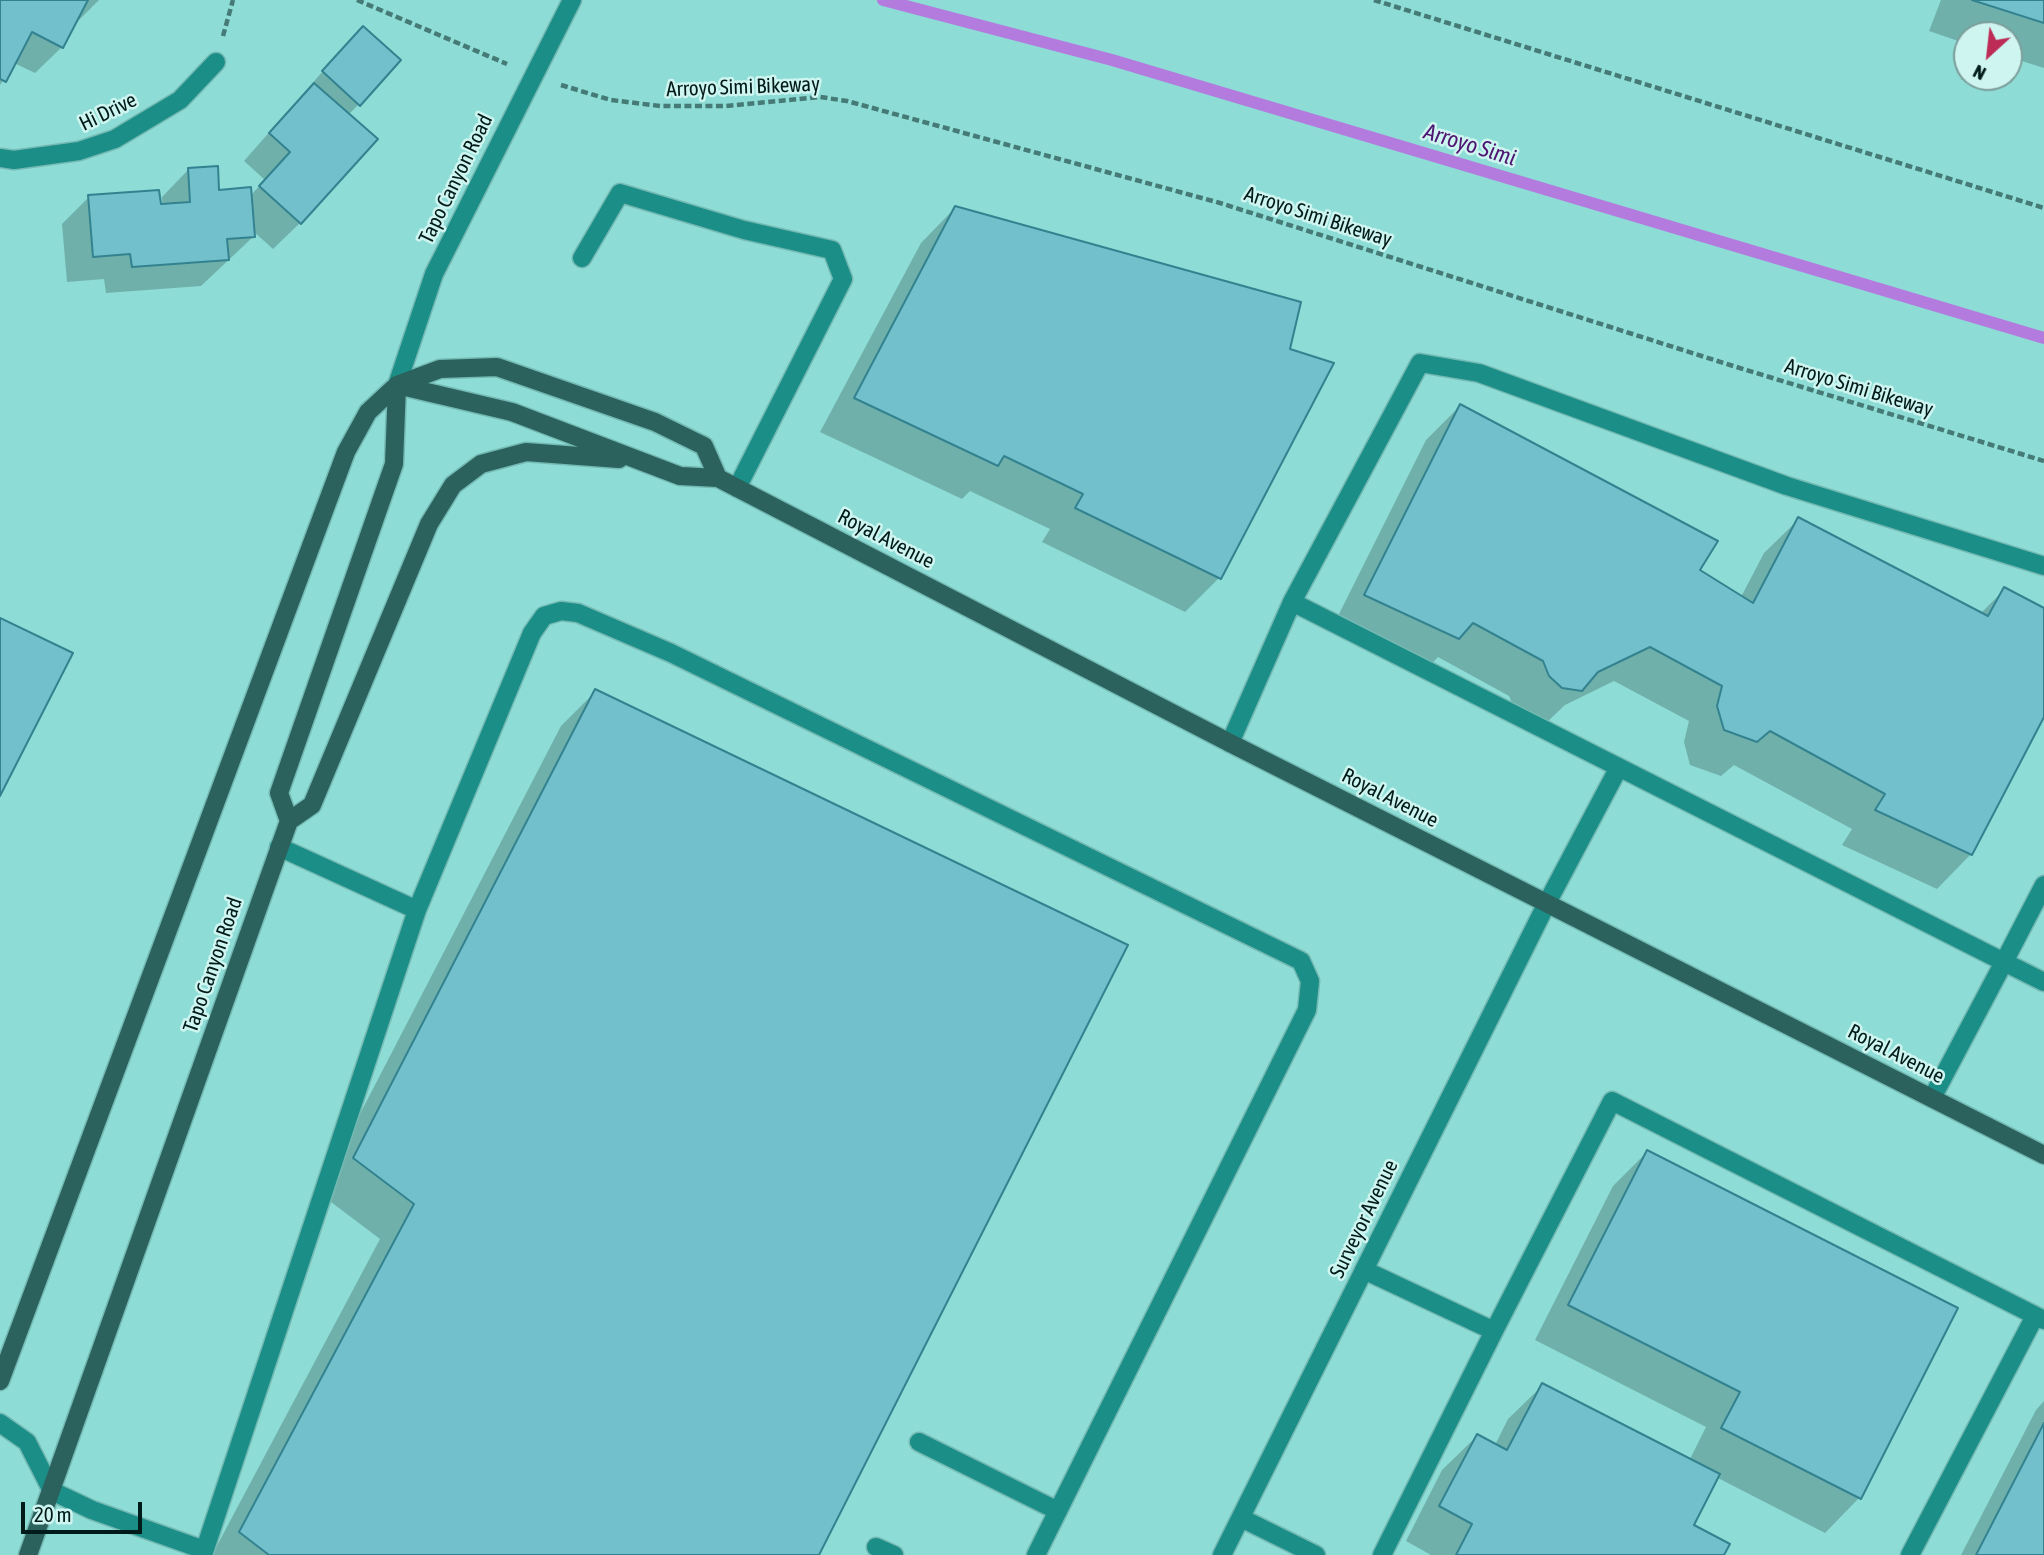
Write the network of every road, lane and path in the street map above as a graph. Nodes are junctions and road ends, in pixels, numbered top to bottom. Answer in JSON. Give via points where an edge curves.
{"nodes":[{"id":1,"x":233,"y":0,"type":"edge"},
{"id":2,"x":357,"y":0,"type":"edge"},
{"id":3,"x":572,"y":0,"type":"edge"},
{"id":4,"x":1374,"y":0,"type":"edge"},
{"id":5,"x":494,"y":59,"type":"dead end"},
{"id":6,"x":216,"y":62,"type":"joint"},
{"id":7,"x":569,"y":88,"type":"dead end"},
{"id":8,"x":0,"y":158,"type":"edge"},
{"id":9,"x":2044,"y":208,"type":"edge"},
{"id":10,"x":582,"y":258,"type":"dead end"},
{"id":11,"x":397,"y":384,"type":"junction"},
{"id":12,"x":636,"y":461,"type":"junction"},
{"id":13,"x":2044,"y":461,"type":"edge"},
{"id":14,"x":718,"y":478,"type":"junction"},
{"id":15,"x":737,"y":488,"type":"junction"},
{"id":16,"x":2044,"y":566,"type":"edge"},
{"id":17,"x":1292,"y":603,"type":"junction"},
{"id":18,"x":1230,"y":743,"type":"junction"},
{"id":19,"x":1618,"y":769,"type":"junction"},
{"id":20,"x":289,"y":821,"type":"junction"},
{"id":21,"x":279,"y":847,"type":"junction"},
{"id":22,"x":2044,"y":885,"type":"edge"},
{"id":23,"x":1547,"y":904,"type":"junction"},
{"id":24,"x":418,"y":910,"type":"junction"},
{"id":25,"x":2004,"y":962,"type":"junction"},
{"id":26,"x":2044,"y":982,"type":"edge"},
{"id":27,"x":1932,"y":1098,"type":"junction"},
{"id":28,"x":2044,"y":1155,"type":"edge"},
{"id":29,"x":1364,"y":1270,"type":"junction"},
{"id":30,"x":2040,"y":1318,"type":"edge"},
{"id":31,"x":1494,"y":1331,"type":"junction"},
{"id":32,"x":0,"y":1381,"type":"edge"},
{"id":33,"x":0,"y":1423,"type":"edge"},
{"id":34,"x":919,"y":1442,"type":"dead end"},
{"id":35,"x":52,"y":1491,"type":"junction"},
{"id":36,"x":1058,"y":1511,"type":"junction"},
{"id":37,"x":1241,"y":1518,"type":"junction"},
{"id":38,"x":876,"y":1547,"type":"dead end"},
{"id":39,"x":204,"y":1553,"type":"edge"},
{"id":40,"x":29,"y":1555,"type":"edge"},
{"id":41,"x":894,"y":1555,"type":"edge"},
{"id":42,"x":1036,"y":1555,"type":"edge"},
{"id":43,"x":1222,"y":1555,"type":"edge"},
{"id":44,"x":1316,"y":1555,"type":"edge"},
{"id":45,"x":1382,"y":1555,"type":"edge"},
{"id":46,"x":1910,"y":1555,"type":"edge"}],
"edges":[{"from":1,"to":6,"type":"path"},
{"from":2,"to":5,"type":"path"},
{"from":3,"to":11,"type":"street","name":"Tapo Canyon Road","via":[[434,274]]},
{"from":4,"to":9,"type":"path"},
{"from":6,"to":8,"type":"street","name":"Hi Drive","via":[[180,100],[115,139],[79,151]]},
{"from":7,"to":13,"type":"path","name":"Arroyo Simi Bikeway","via":[[611,100],[660,106],[726,106],[820,97],[848,101],[1220,203]]},
{"from":10,"to":15,"type":"street","via":[[620,193],[744,230],[832,250],[843,279]]},
{"from":11,"to":12,"type":"main road","name":"Royal Avenue","via":[[512,412]]},
{"from":11,"to":14,"type":"main road","via":[[440,369],[498,367],[655,422],[704,446]]},
{"from":11,"to":20,"type":"main road","name":"Tapo Canyon Road","via":[[394,464],[279,793]]},
{"from":11,"to":32,"type":"main road","name":"Tapo Canyon Road","via":[[368,411],[346,452]]},
{"from":12,"to":14,"type":"main road","name":"Royal Avenue","via":[[680,475]]},
{"from":12,"to":20,"type":"main road","via":[[526,452],[481,464],[453,485],[429,524],[312,805]]},
{"from":14,"to":15,"type":"main road","name":"Royal Avenue"},
{"from":15,"to":18,"type":"main road","name":"Royal Avenue"},
{"from":16,"to":17,"type":"street","via":[[1787,486],[1479,373],[1420,363]]},
{"from":17,"to":18,"type":"street"},
{"from":17,"to":19,"type":"street"},
{"from":18,"to":23,"type":"main road","name":"Royal Avenue"},
{"from":19,"to":23,"type":"street","name":"Surveyor Avenue"},
{"from":19,"to":25,"type":"street"},
{"from":20,"to":21,"type":"main road","name":"Tapo Canyon Road"},
{"from":21,"to":24,"type":"street"},
{"from":21,"to":35,"type":"main road","name":"Tapo Canyon Road"},
{"from":22,"to":25,"type":"street"},
{"from":23,"to":27,"type":"main road","name":"Royal Avenue"},
{"from":23,"to":29,"type":"street","name":"Surveyor Avenue"},
{"from":24,"to":36,"type":"street","via":[[532,633],[544,615],[561,611],[578,612],[671,653],[1301,961],[1310,981],[1307,1010]]},
{"from":24,"to":39,"type":"street"},
{"from":25,"to":26,"type":"street"},
{"from":25,"to":27,"type":"street"},
{"from":27,"to":28,"type":"main road","name":"Royal Avenue"},
{"from":29,"to":31,"type":"street"},
{"from":29,"to":37,"type":"street","name":"Surveyor Avenue"},
{"from":30,"to":31,"type":"street","via":[[1612,1101]]},
{"from":30,"to":46,"type":"street"},
{"from":31,"to":45,"type":"street"},
{"from":33,"to":35,"type":"street","via":[[27,1442]]},
{"from":34,"to":36,"type":"street"},
{"from":35,"to":39,"type":"street"},
{"from":35,"to":40,"type":"main road","name":"Tapo Canyon Road"},
{"from":36,"to":42,"type":"street"},
{"from":37,"to":43,"type":"street","name":"Surveyor Avenue"},
{"from":37,"to":44,"type":"street"},
{"from":38,"to":41,"type":"street"}]}
